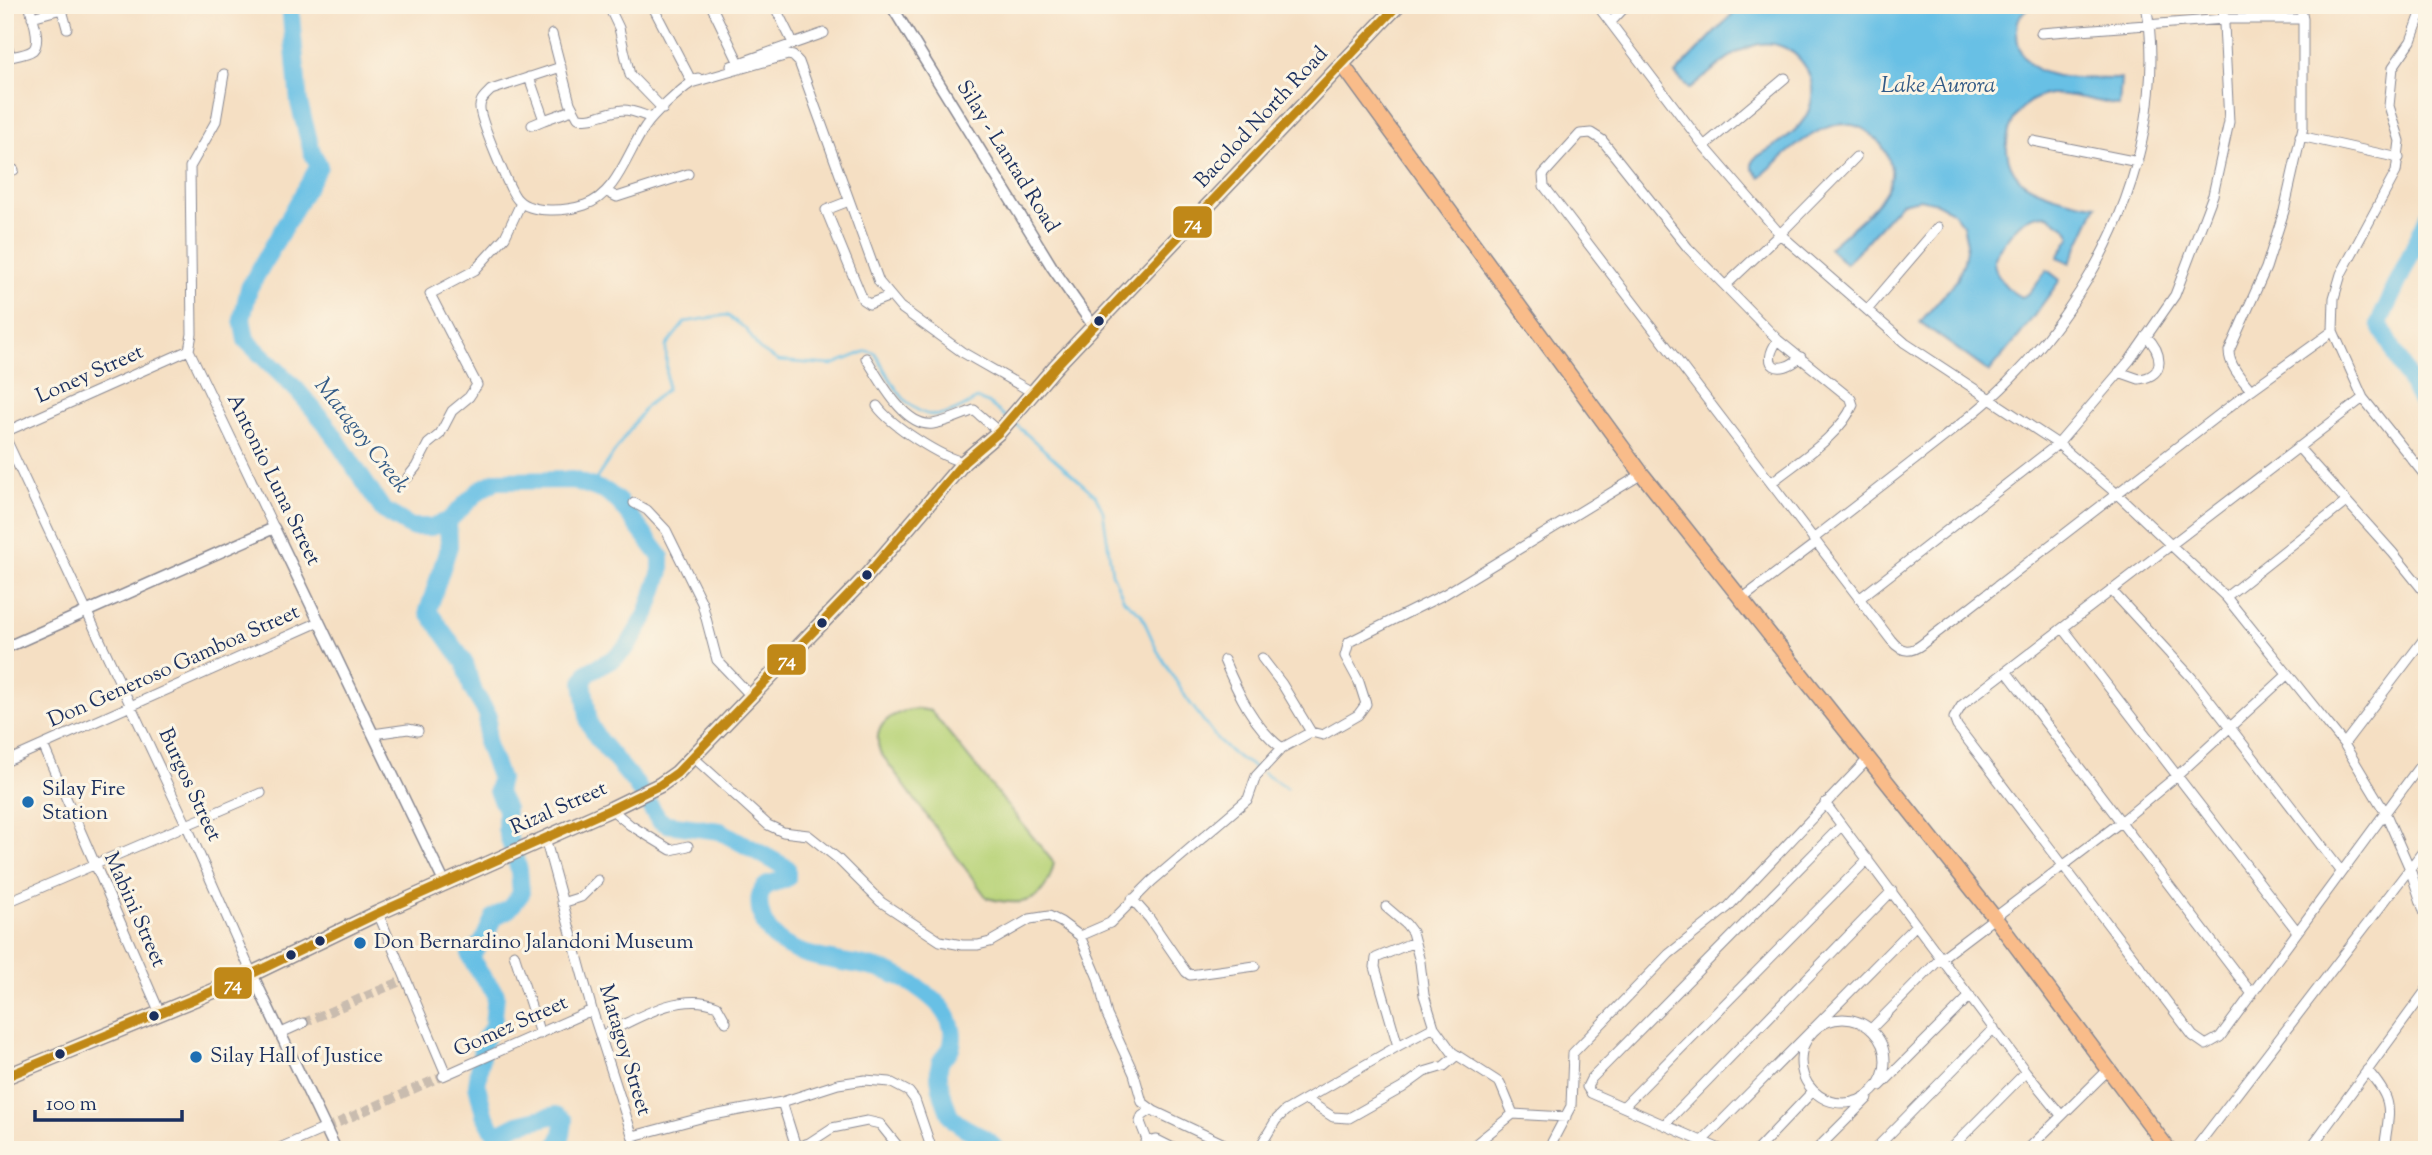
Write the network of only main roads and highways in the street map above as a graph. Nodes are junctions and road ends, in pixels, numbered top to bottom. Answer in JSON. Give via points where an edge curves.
{"nodes":[{"id":1,"x":1398,"y":5,"type":"edge"},
{"id":2,"x":1342,"y":64,"type":"junction"},
{"id":3,"x":1013,"y":414,"type":"joint"},
{"id":4,"x":5,"y":1077,"type":"edge"},
{"id":5,"x":2169,"y":1150,"type":"edge"}],
"edges":[{"from":1,"to":2,"type":"main road","name":"Bacolod North Road"},
{"from":2,"to":3,"type":"main road","name":"Bacolod North Road"},
{"from":2,"to":5,"type":"main road","via":[[1642,474],[1995,918]]},
{"from":3,"to":4,"type":"main road","name":"Rizal Street","via":[[752,697],[660,785],[252,974]]}]}
